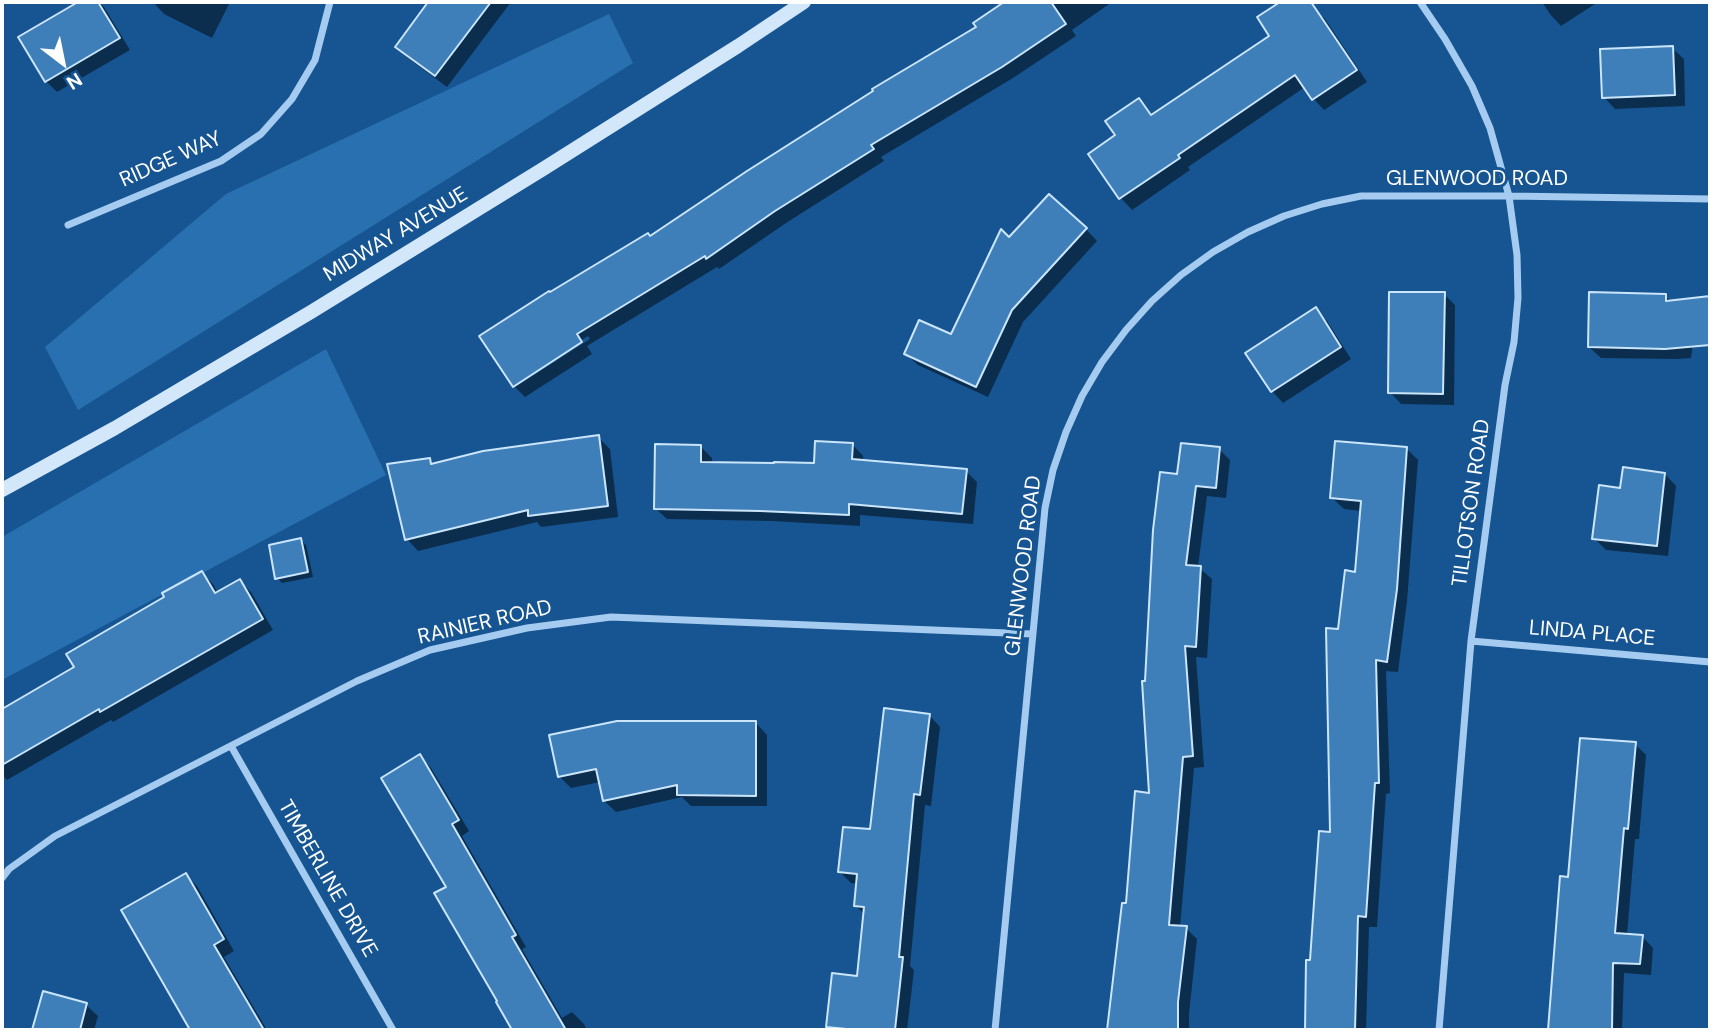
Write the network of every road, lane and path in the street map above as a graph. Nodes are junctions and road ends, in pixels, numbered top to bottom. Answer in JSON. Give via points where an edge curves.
{"nodes":[{"id":1,"x":331,"y":2,"type":"edge"},
{"id":2,"x":804,"y":2,"type":"edge"},
{"id":3,"x":1420,"y":2,"type":"edge"},
{"id":4,"x":1509,"y":196,"type":"junction"},
{"id":5,"x":1710,"y":199,"type":"edge"},
{"id":6,"x":68,"y":225,"type":"dead end"},
{"id":7,"x":2,"y":490,"type":"edge"},
{"id":8,"x":1032,"y":634,"type":"junction"},
{"id":9,"x":1471,"y":641,"type":"junction"},
{"id":10,"x":1710,"y":662,"type":"edge"},
{"id":11,"x":231,"y":746,"type":"junction"},
{"id":12,"x":2,"y":878,"type":"edge"},
{"id":13,"x":393,"y":1030,"type":"edge"},
{"id":14,"x":995,"y":1030,"type":"edge"},
{"id":15,"x":1439,"y":1030,"type":"edge"}],
"edges":[{"from":1,"to":6,"type":"street","name":"RIDGE WAY","via":[[315,60],[292,99],[261,134],[220,161]]},
{"from":2,"to":7,"type":"main road","name":"MIDWAY AVENUE","via":[[322,304]]},
{"from":3,"to":4,"type":"street","name":"TILLOTSON ROAD","via":[[1472,86],[1490,128]]},
{"from":4,"to":5,"type":"street","name":"GLENWOOD ROAD"},
{"from":4,"to":8,"type":"street","name":"GLENWOOD ROAD","via":[[1361,196],[1322,204],[1248,232],[1192,267],[1152,301],[1102,362],[1066,432],[1045,508]]},
{"from":4,"to":9,"type":"street","name":"TILLOTSON ROAD","via":[[1518,298]]},
{"from":8,"to":11,"type":"street","name":"RAINIER ROAD","via":[[611,617],[527,628],[430,650],[357,681]]},
{"from":8,"to":14,"type":"street","name":"GLENWOOD ROAD"},
{"from":9,"to":10,"type":"street","name":"LINDA PLACE"},
{"from":9,"to":15,"type":"street","name":"TILLOTSON ROAD"},
{"from":11,"to":12,"type":"street","name":"RAINIER ROAD","via":[[55,836]]},
{"from":11,"to":13,"type":"street","name":"TIMBERLINE DRIVE"}]}
